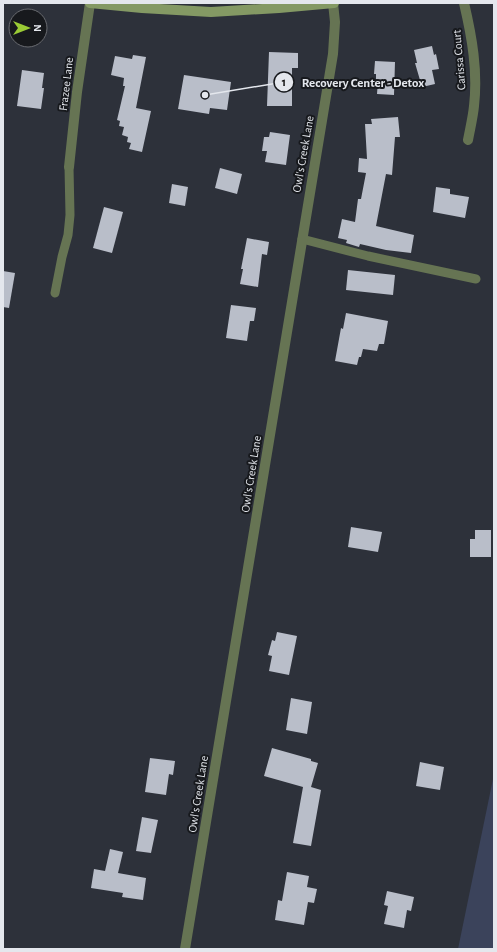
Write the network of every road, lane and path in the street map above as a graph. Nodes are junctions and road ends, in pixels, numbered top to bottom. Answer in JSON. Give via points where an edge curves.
{"nodes":[{"id":1,"x":90,"y":3,"type":"edge"},
{"id":2,"x":333,"y":3,"type":"edge"},
{"id":3,"x":464,"y":3,"type":"edge"},
{"id":4,"x":468,"y":140,"type":"dead end"},
{"id":5,"x":69,"y":168,"type":"joint"},
{"id":6,"x":302,"y":239,"type":"junction"},
{"id":7,"x":476,"y":279,"type":"dead end"},
{"id":8,"x":56,"y":293,"type":"dead end"},
{"id":9,"x":185,"y":949,"type":"edge"}],
"edges":[{"from":1,"to":2,"type":"main road","via":[[211,12]]},
{"from":1,"to":5,"type":"street","name":"Frazee Lane"},
{"from":2,"to":6,"type":"street","name":"Owl's Creek Lane","via":[[333,54]]},
{"from":3,"to":4,"type":"street","name":"Carissa Court","via":[[476,76]]},
{"from":5,"to":8,"type":"lane","via":[[68,235]]},
{"from":6,"to":7,"type":"lane"},
{"from":6,"to":9,"type":"street","name":"Owl's Creek Lane"}]}
